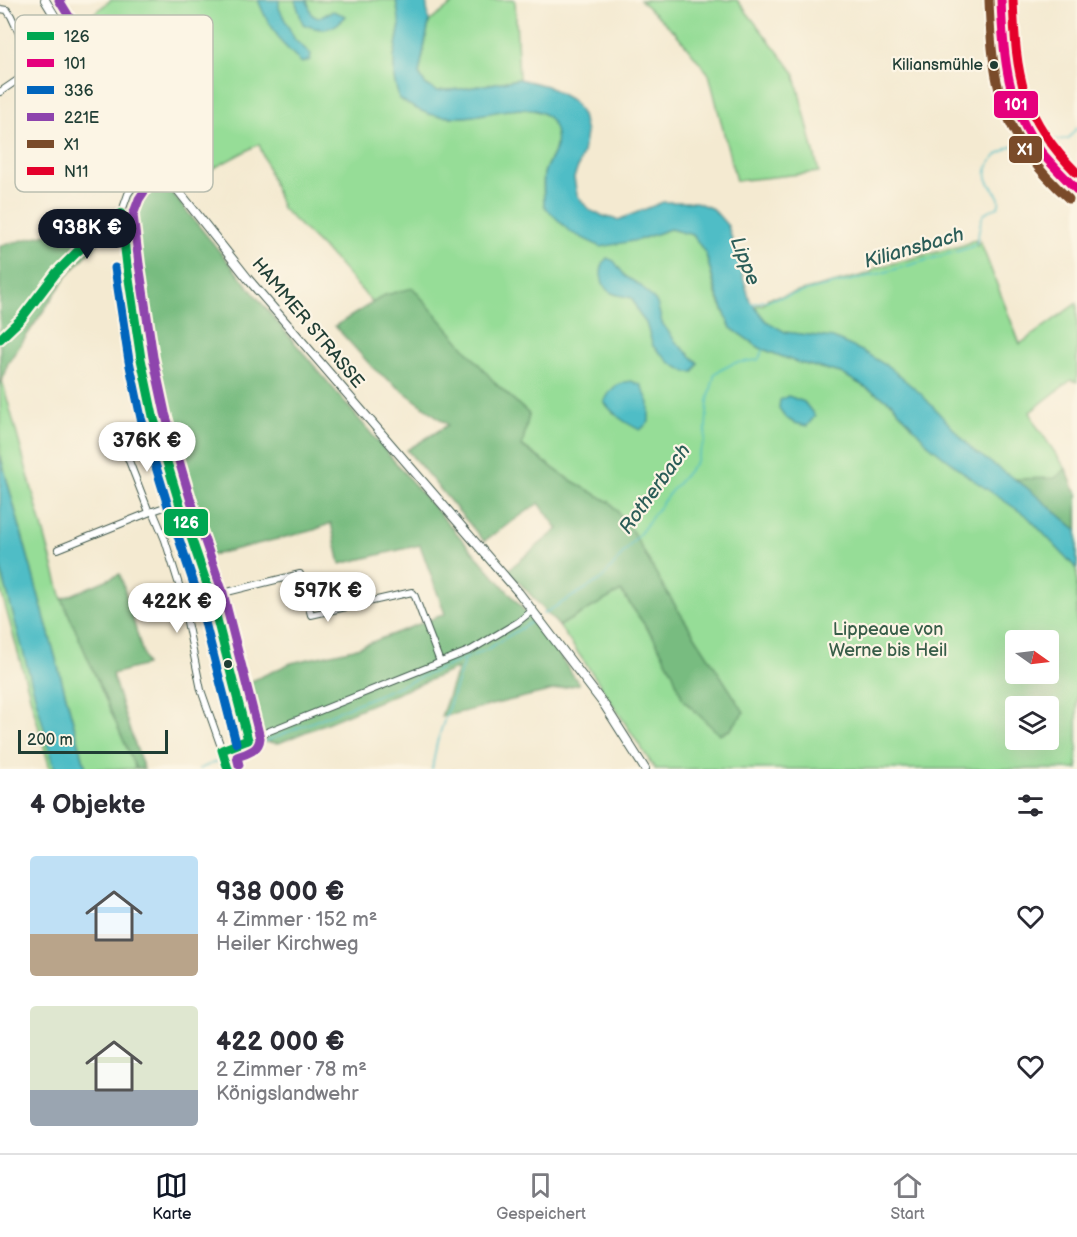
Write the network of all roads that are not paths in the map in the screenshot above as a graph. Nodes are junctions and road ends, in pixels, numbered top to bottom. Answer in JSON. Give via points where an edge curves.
{"nodes":[{"id":1,"x":45,"y":0,"type":"edge"},
{"id":2,"x":1001,"y":0,"type":"edge"},
{"id":3,"x":0,"y":9,"type":"edge"},
{"id":4,"x":54,"y":15,"type":"edge"},
{"id":5,"x":15,"y":25,"type":"edge"},
{"id":6,"x":15,"y":82,"type":"edge"},
{"id":7,"x":0,"y":92,"type":"edge"},
{"id":8,"x":1077,"y":190,"type":"edge"},
{"id":9,"x":129,"y":192,"type":"edge"},
{"id":10,"x":179,"y":192,"type":"edge"},
{"id":11,"x":121,"y":214,"type":"junction"},
{"id":12,"x":0,"y":339,"type":"edge"},
{"id":13,"x":122,"y":443,"type":"dead end"},
{"id":14,"x":179,"y":502,"type":"junction"},
{"id":15,"x":151,"y":511,"type":"junction"},
{"id":16,"x":58,"y":549,"type":"dead end"},
{"id":17,"x":211,"y":596,"type":"junction"},
{"id":18,"x":532,"y":610,"type":"junction"},
{"id":19,"x":440,"y":662,"type":"junction"},
{"id":20,"x":248,"y":740,"type":"junction"},
{"id":21,"x":222,"y":750,"type":"junction"},
{"id":22,"x":228,"y":769,"type":"edge"},
{"id":23,"x":645,"y":769,"type":"edge"}],
"edges":[{"from":1,"to":4,"type":"main road","name":"HAMMER STRASSE"},
{"from":2,"to":8,"type":"main road","via":[[1003,49],[1011,93],[1023,124]]},
{"from":3,"to":5,"type":"street","via":[[7,10]]},
{"from":6,"to":7,"type":"street"},
{"from":9,"to":11,"type":"street"},
{"from":10,"to":18,"type":"main road","name":"HAMMER STRASSE","via":[[249,280]]},
{"from":11,"to":12,"type":"street","via":[[56,273],[21,319]]},
{"from":11,"to":14,"type":"street","via":[[141,359],[153,416]]},
{"from":13,"to":15,"type":"street"},
{"from":14,"to":15,"type":"street"},
{"from":14,"to":17,"type":"street"},
{"from":15,"to":16,"type":"street"},
{"from":15,"to":21,"type":"street","via":[[180,588],[201,690]]},
{"from":17,"to":19,"type":"street","via":[[300,574],[311,615],[412,592]]},
{"from":17,"to":20,"type":"street"},
{"from":18,"to":19,"type":"street","via":[[480,645]]},
{"from":18,"to":23,"type":"main road","name":"HAMMER STRASSE","via":[[605,706]]},
{"from":19,"to":20,"type":"street"},
{"from":20,"to":21,"type":"street"},
{"from":21,"to":22,"type":"street"}]}
